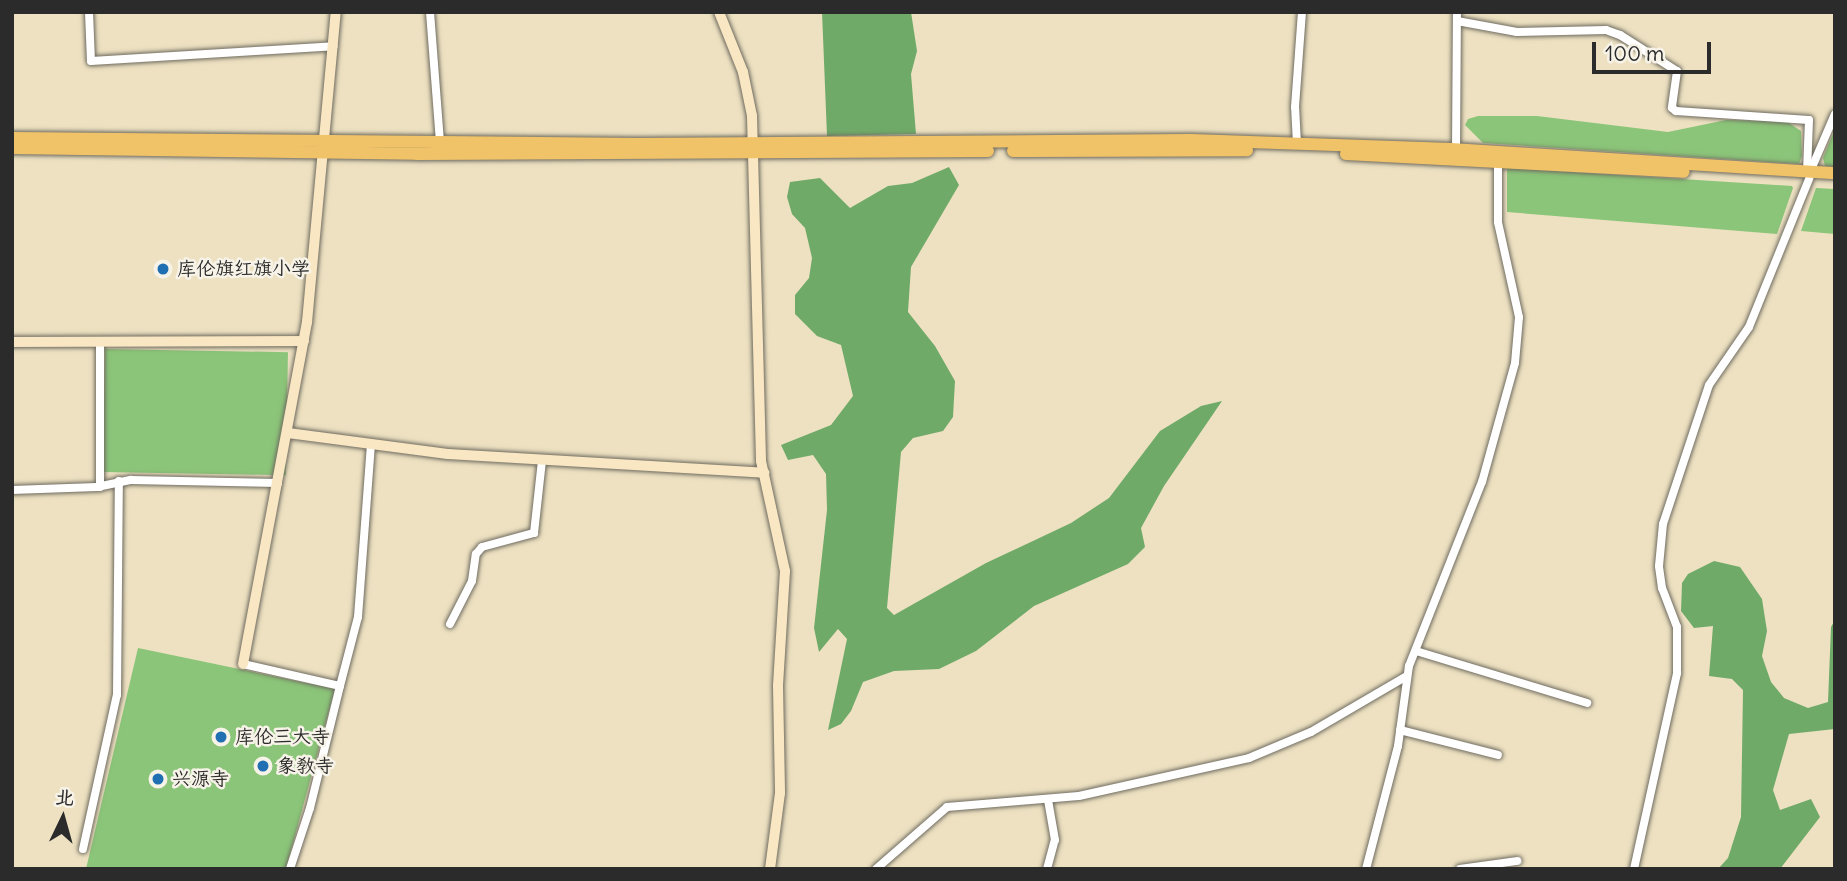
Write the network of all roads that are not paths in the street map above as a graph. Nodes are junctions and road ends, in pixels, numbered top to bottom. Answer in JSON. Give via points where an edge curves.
{"nodes":[{"id":1,"x":89,"y":12,"type":"edge"},
{"id":2,"x":336,"y":12,"type":"edge"},
{"id":3,"x":430,"y":12,"type":"edge"},
{"id":4,"x":719,"y":12,"type":"edge"},
{"id":5,"x":1302,"y":12,"type":"edge"},
{"id":6,"x":1457,"y":17,"type":"edge"},
{"id":7,"x":334,"y":46,"type":"junction"},
{"id":8,"x":1835,"y":114,"type":"edge"},
{"id":9,"x":12,"y":138,"type":"edge"},
{"id":10,"x":440,"y":142,"type":"junction"},
{"id":11,"x":1297,"y":144,"type":"junction"},
{"id":12,"x":327,"y":147,"type":"junction"},
{"id":13,"x":754,"y":148,"type":"junction"},
{"id":14,"x":12,"y":149,"type":"edge"},
{"id":15,"x":1456,"y":149,"type":"junction"},
{"id":16,"x":1498,"y":161,"type":"junction"},
{"id":17,"x":1835,"y":173,"type":"edge"},
{"id":18,"x":1808,"y":174,"type":"junction"},
{"id":19,"x":1835,"y":181,"type":"edge"},
{"id":20,"x":100,"y":341,"type":"junction"},
{"id":21,"x":304,"y":341,"type":"junction"},
{"id":22,"x":12,"y":342,"type":"edge"},
{"id":23,"x":288,"y":433,"type":"junction"},
{"id":24,"x":371,"y":444,"type":"junction"},
{"id":25,"x":542,"y":460,"type":"junction"},
{"id":26,"x":764,"y":473,"type":"junction"},
{"id":27,"x":119,"y":481,"type":"junction"},
{"id":28,"x":278,"y":483,"type":"junction"},
{"id":29,"x":100,"y":487,"type":"junction"},
{"id":30,"x":12,"y":490,"type":"edge"},
{"id":31,"x":450,"y":624,"type":"dead end"},
{"id":32,"x":1416,"y":651,"type":"junction"},
{"id":33,"x":243,"y":664,"type":"joint"},
{"id":34,"x":1407,"y":676,"type":"junction"},
{"id":35,"x":340,"y":686,"type":"junction"},
{"id":36,"x":1587,"y":704,"type":"dead end"},
{"id":37,"x":1400,"y":730,"type":"junction"},
{"id":38,"x":1498,"y":755,"type":"dead end"},
{"id":39,"x":1048,"y":800,"type":"junction"},
{"id":40,"x":83,"y":849,"type":"dead end"},
{"id":41,"x":1517,"y":861,"type":"dead end"},
{"id":42,"x":289,"y":869,"type":"edge"},
{"id":43,"x":770,"y":869,"type":"edge"},
{"id":44,"x":876,"y":869,"type":"edge"},
{"id":45,"x":1047,"y":869,"type":"edge"},
{"id":46,"x":1366,"y":869,"type":"edge"},
{"id":47,"x":1460,"y":869,"type":"edge"},
{"id":48,"x":1634,"y":869,"type":"edge"}],
"edges":[{"from":1,"to":7,"type":"street","via":[[91,61]]},
{"from":2,"to":7,"type":"street"},
{"from":3,"to":10,"type":"street"},
{"from":4,"to":13,"type":"street","via":[[746,84]]},
{"from":5,"to":11,"type":"street"},
{"from":6,"to":15,"type":"street"},
{"from":6,"to":18,"type":"street","via":[[1517,32],[1606,30],[1620,35],[1677,71],[1672,108],[1676,111],[1809,120]]},
{"from":7,"to":12,"type":"street"},
{"from":8,"to":18,"type":"street"},
{"from":9,"to":12,"type":"main road"},
{"from":10,"to":12,"type":"main road"},
{"from":10,"to":13,"type":"main road"},
{"from":11,"to":13,"type":"main road"},
{"from":11,"to":15,"type":"main road"},
{"from":12,"to":13,"type":"main road"},
{"from":12,"to":14,"type":"main road"},
{"from":12,"to":21,"type":"street"},
{"from":13,"to":16,"type":"main road","via":[[1179,149]]},
{"from":13,"to":26,"type":"street","via":[[758,396]]},
{"from":15,"to":18,"type":"main road"},
{"from":16,"to":18,"type":"main road"},
{"from":16,"to":32,"type":"street","via":[[1498,222],[1519,317],[1515,363],[1482,482]]},
{"from":17,"to":18,"type":"main road"},
{"from":18,"to":19,"type":"main road"},
{"from":18,"to":48,"type":"street","via":[[1748,327],[1709,385],[1662,524],[1659,566],[1662,588],[1678,626],[1677,673]]},
{"from":20,"to":21,"type":"street"},
{"from":20,"to":22,"type":"street"},
{"from":20,"to":29,"type":"street"},
{"from":21,"to":23,"type":"street"},
{"from":23,"to":24,"type":"street"},
{"from":23,"to":28,"type":"street"},
{"from":24,"to":25,"type":"street"},
{"from":24,"to":35,"type":"street","via":[[358,617]]},
{"from":25,"to":26,"type":"street"},
{"from":25,"to":31,"type":"street","via":[[538,526],[534,533],[482,547],[476,554],[472,581]]},
{"from":26,"to":43,"type":"street","via":[[786,588],[778,686],[780,793]]},
{"from":27,"to":28,"type":"street"},
{"from":27,"to":29,"type":"street"},
{"from":27,"to":40,"type":"street","via":[[117,695]]},
{"from":28,"to":33,"type":"street"},
{"from":29,"to":30,"type":"street"},
{"from":32,"to":34,"type":"street"},
{"from":32,"to":36,"type":"street"},
{"from":33,"to":35,"type":"street"},
{"from":34,"to":37,"type":"street"},
{"from":34,"to":39,"type":"street","via":[[1311,732],[1250,758]]},
{"from":35,"to":42,"type":"street","via":[[310,808]]},
{"from":37,"to":38,"type":"street"},
{"from":37,"to":46,"type":"street"},
{"from":39,"to":44,"type":"street","via":[[947,807]]},
{"from":39,"to":45,"type":"street","via":[[1055,840]]},
{"from":41,"to":47,"type":"street"}]}
